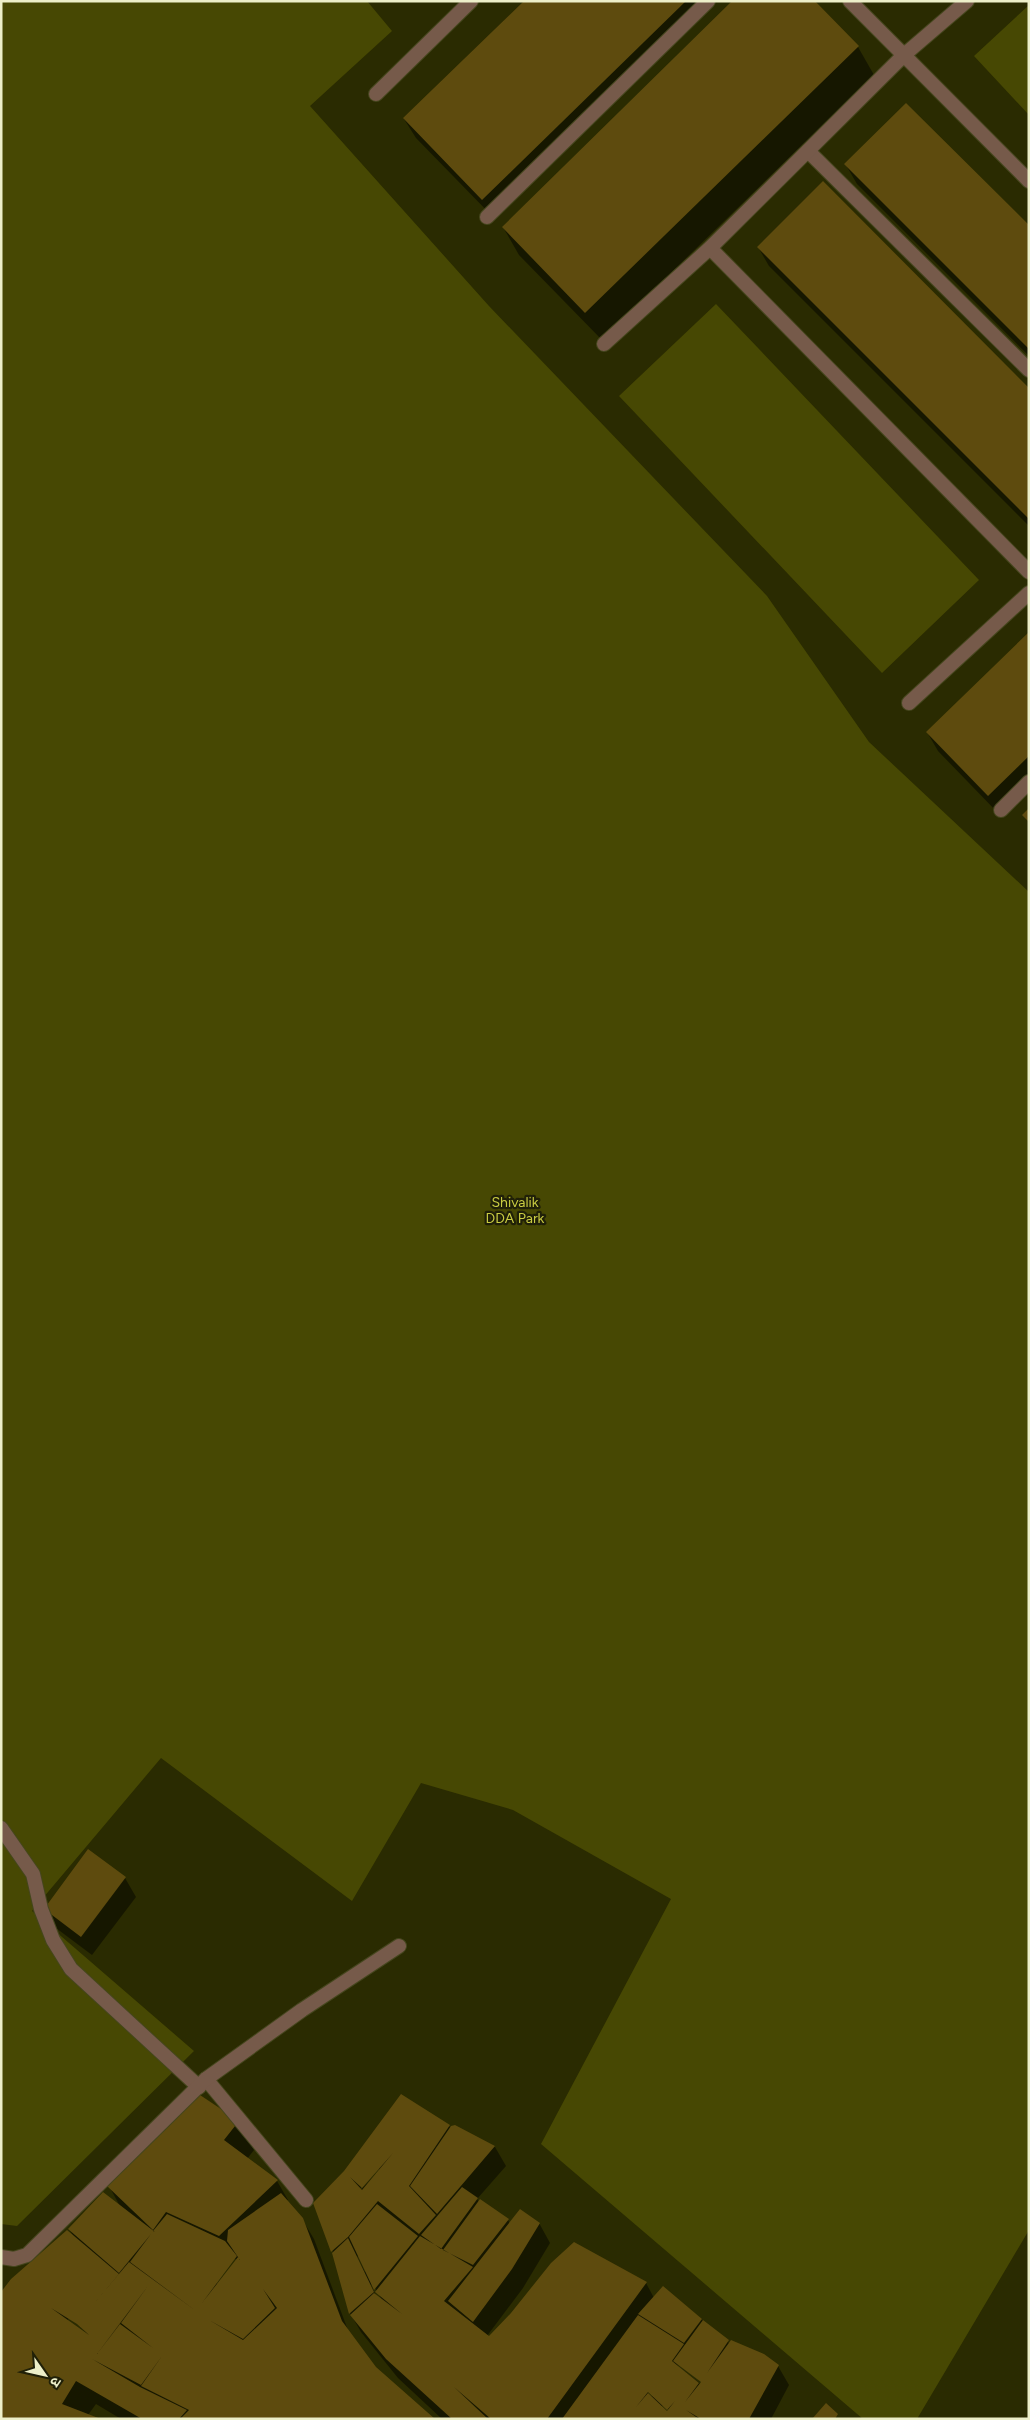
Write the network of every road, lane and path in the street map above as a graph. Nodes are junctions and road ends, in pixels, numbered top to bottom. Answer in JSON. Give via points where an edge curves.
{"nodes":[{"id":1,"x":471,"y":1,"type":"edge"},
{"id":2,"x":708,"y":1,"type":"edge"},
{"id":3,"x":850,"y":1,"type":"edge"},
{"id":4,"x":967,"y":1,"type":"edge"},
{"id":5,"x":904,"y":55,"type":"junction"},
{"id":6,"x":376,"y":94,"type":"dead end"},
{"id":7,"x":808,"y":151,"type":"junction"},
{"id":8,"x":1029,"y":181,"type":"edge"},
{"id":9,"x":487,"y":217,"type":"dead end"},
{"id":10,"x":710,"y":248,"type":"junction"},
{"id":11,"x":604,"y":344,"type":"dead end"},
{"id":12,"x":1029,"y":370,"type":"edge"},
{"id":13,"x":1029,"y":572,"type":"edge"},
{"id":14,"x":1029,"y":593,"type":"edge"},
{"id":15,"x":908,"y":703,"type":"dead end"},
{"id":16,"x":1029,"y":782,"type":"edge"},
{"id":17,"x":1001,"y":810,"type":"dead end"},
{"id":18,"x":1,"y":1828,"type":"edge"},
{"id":19,"x":400,"y":1946,"type":"dead end"},
{"id":20,"x":202,"y":2083,"type":"junction"},
{"id":21,"x":306,"y":2200,"type":"dead end"},
{"id":22,"x":1,"y":2257,"type":"edge"}],
"edges":[{"from":1,"to":6,"type":"street"},
{"from":2,"to":9,"type":"street"},
{"from":3,"to":5,"type":"street"},
{"from":4,"to":5,"type":"street"},
{"from":5,"to":7,"type":"street"},
{"from":5,"to":8,"type":"street"},
{"from":7,"to":10,"type":"street"},
{"from":7,"to":12,"type":"street"},
{"from":10,"to":11,"type":"street"},
{"from":10,"to":13,"type":"street"},
{"from":14,"to":15,"type":"street"},
{"from":16,"to":17,"type":"street"},
{"from":18,"to":20,"type":"street","via":[[33,1874],[53,1940],[71,1969]]},
{"from":19,"to":20,"type":"street","via":[[302,2010]]},
{"from":20,"to":21,"type":"street"},
{"from":20,"to":22,"type":"street","via":[[27,2255],[14,2259]]}]}
